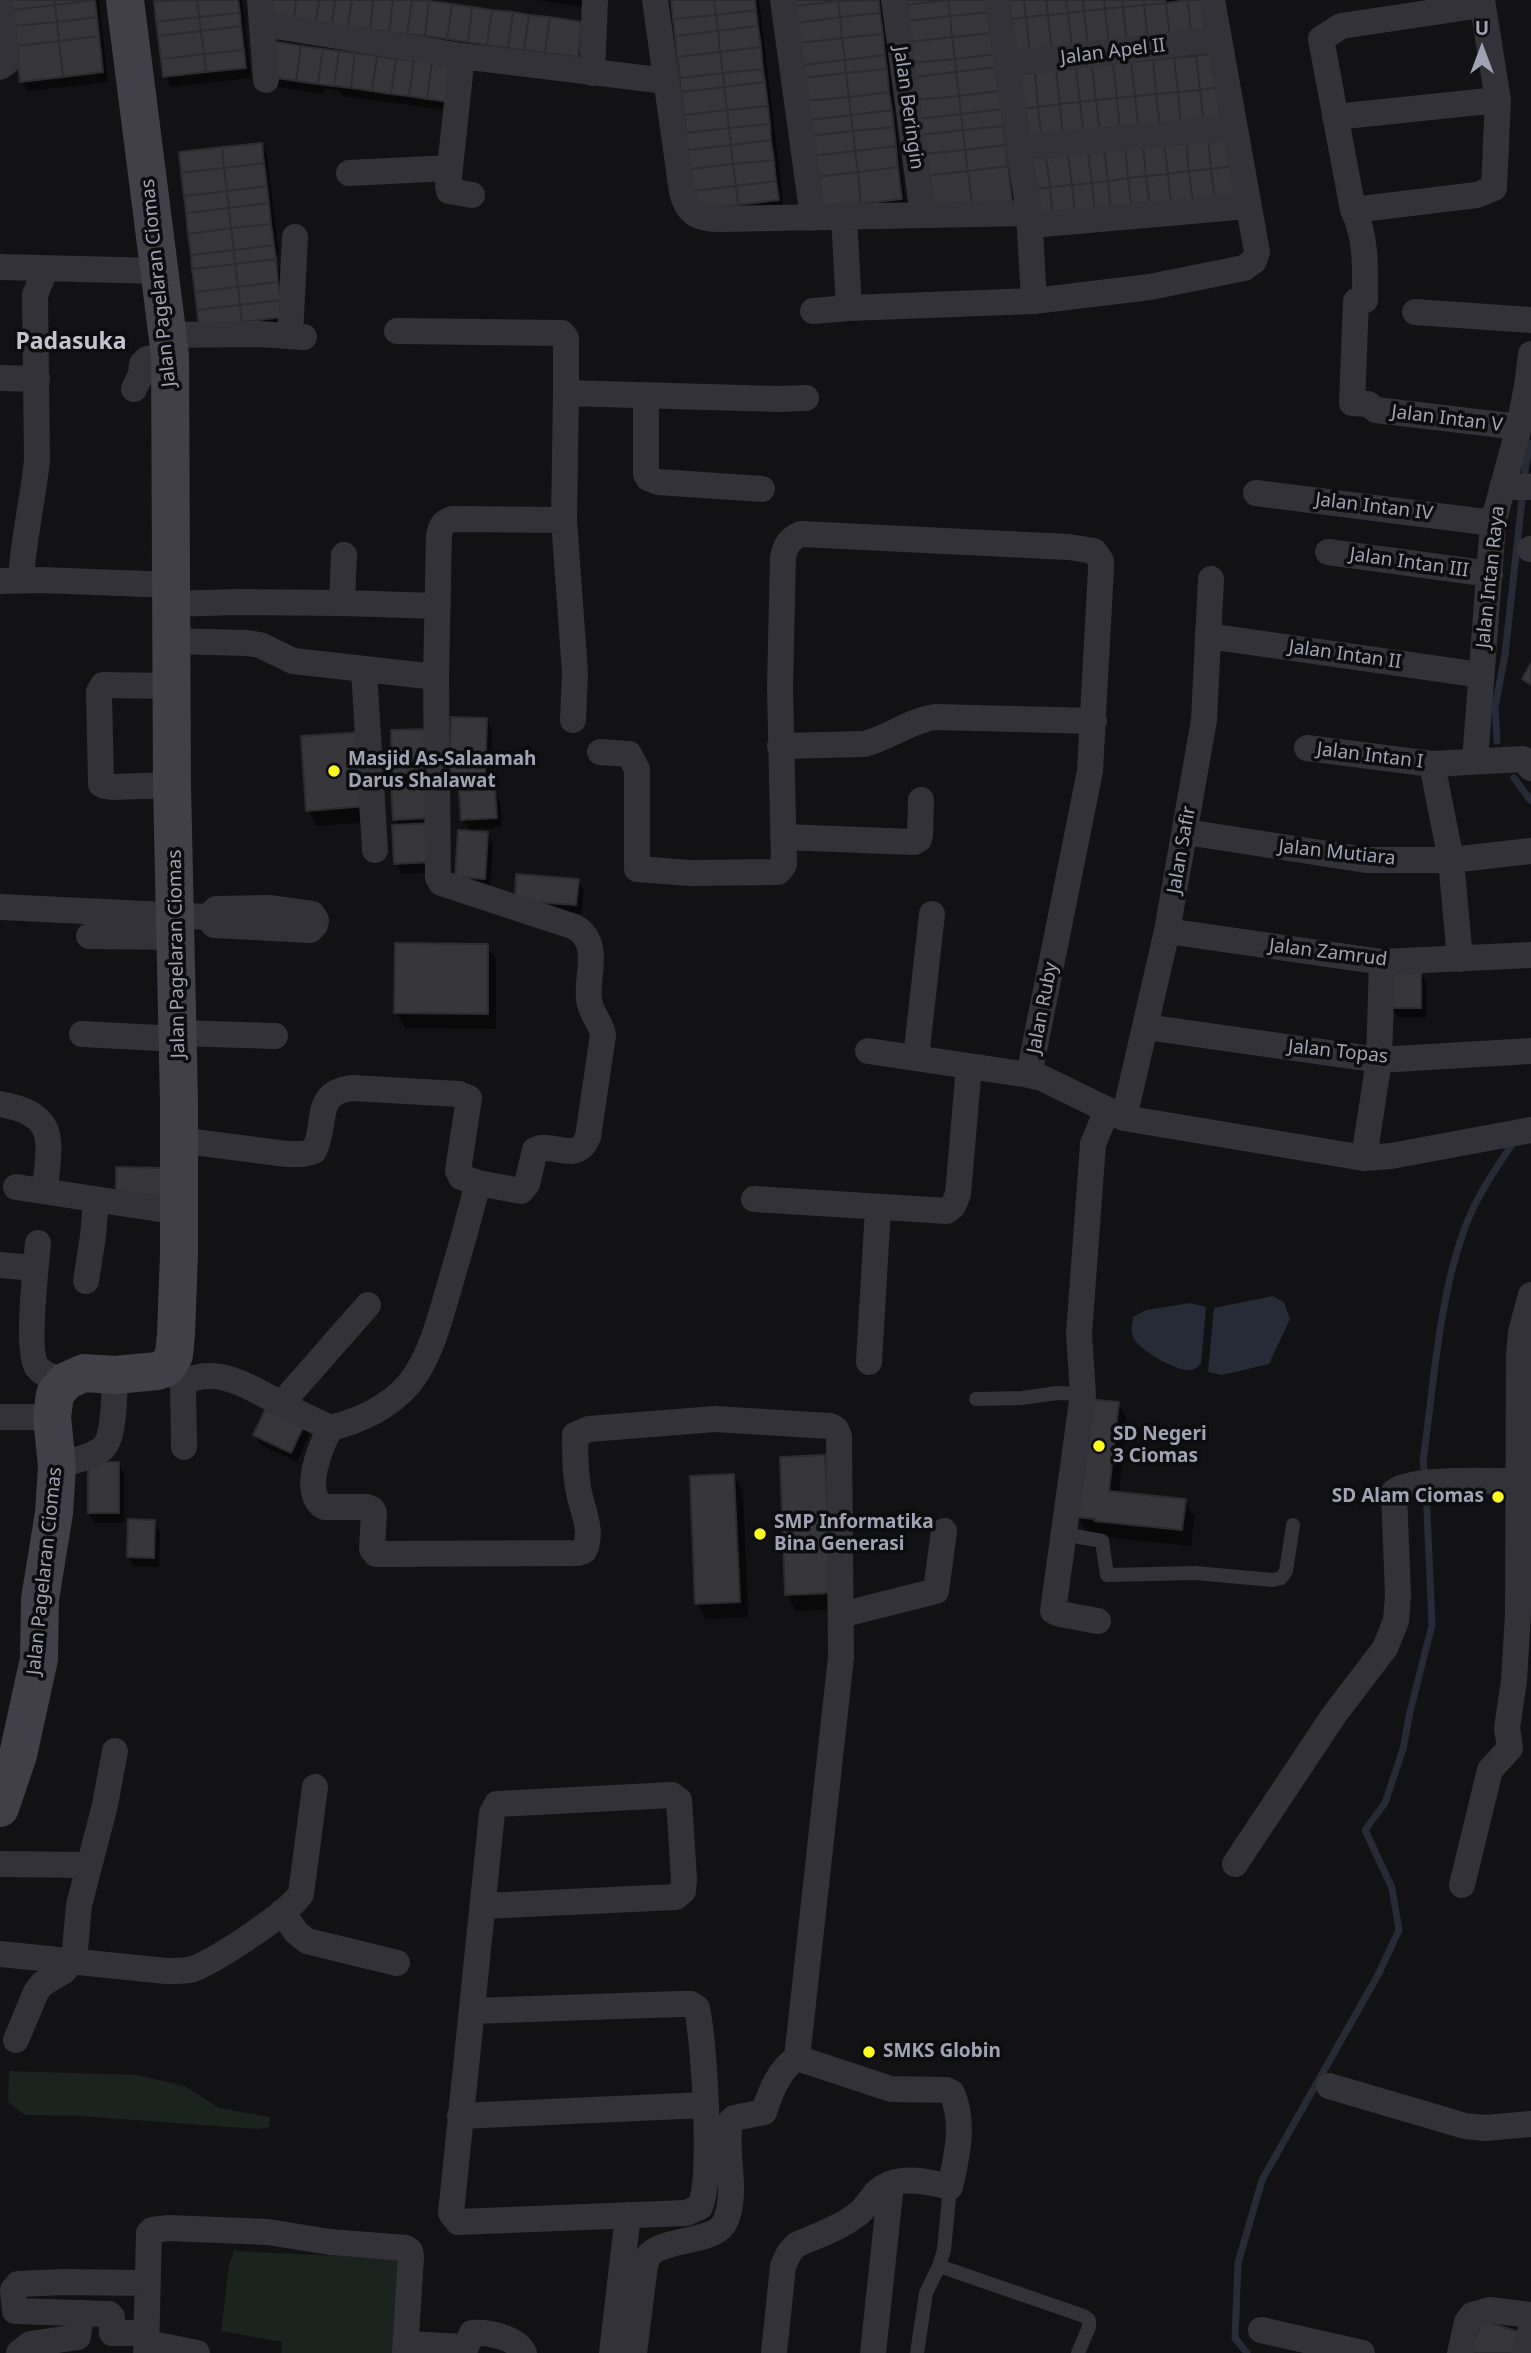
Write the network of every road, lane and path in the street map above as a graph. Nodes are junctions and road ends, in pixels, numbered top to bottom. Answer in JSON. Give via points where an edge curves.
{"nodes":[{"id":1,"x":0,"y":0,"type":"edge"},
{"id":2,"x":125,"y":0,"type":"edge"},
{"id":3,"x":595,"y":0,"type":"edge"},
{"id":4,"x":655,"y":0,"type":"edge"},
{"id":5,"x":783,"y":0,"type":"edge"},
{"id":6,"x":894,"y":0,"type":"edge"},
{"id":7,"x":997,"y":0,"type":"edge"},
{"id":8,"x":1212,"y":0,"type":"edge"},
{"id":9,"x":1482,"y":2,"type":"edge"},
{"id":10,"x":1370,"y":11,"type":"edge"},
{"id":11,"x":261,"y":12,"type":"edge"},
{"id":12,"x":1218,"y":38,"type":"junction"},
{"id":13,"x":462,"y":56,"type":"junction"},
{"id":14,"x":1007,"y":64,"type":"junction"},
{"id":15,"x":0,"y":67,"type":"edge"},
{"id":16,"x":592,"y":73,"type":"junction"},
{"id":17,"x":266,"y":80,"type":"dead end"},
{"id":18,"x":666,"y":81,"type":"junction"},
{"id":19,"x":1498,"y":100,"type":"junction"},
{"id":20,"x":1335,"y":117,"type":"junction"},
{"id":21,"x":1234,"y":128,"type":"junction"},
{"id":22,"x":1021,"y":147,"type":"junction"},
{"id":23,"x":449,"y":168,"type":"junction"},
{"id":24,"x":349,"y":173,"type":"dead end"},
{"id":25,"x":472,"y":195,"type":"dead end"},
{"id":26,"x":1248,"y":206,"type":"junction"},
{"id":27,"x":1353,"y":210,"type":"junction"},
{"id":28,"x":923,"y":215,"type":"junction"},
{"id":29,"x":844,"y":217,"type":"junction"},
{"id":30,"x":813,"y":218,"type":"junction"},
{"id":31,"x":1030,"y":219,"type":"junction"},
{"id":32,"x":295,"y":237,"type":"dead end"},
{"id":33,"x":0,"y":267,"type":"edge"},
{"id":34,"x":45,"y":270,"type":"junction"},
{"id":35,"x":160,"y":271,"type":"junction"},
{"id":36,"x":1034,"y":301,"type":"junction"},
{"id":37,"x":849,"y":308,"type":"junction"},
{"id":38,"x":813,"y":311,"type":"dead end"},
{"id":39,"x":1415,"y":312,"type":"dead end"},
{"id":40,"x":1531,"y":320,"type":"edge"},
{"id":41,"x":397,"y":331,"type":"dead end"},
{"id":42,"x":169,"y":345,"type":"junction"},
{"id":43,"x":1531,"y":354,"type":"edge"},
{"id":44,"x":0,"y":378,"type":"edge"},
{"id":45,"x":37,"y":379,"type":"junction"},
{"id":46,"x":1529,"y":386,"type":"edge"},
{"id":47,"x":134,"y":389,"type":"dead end"},
{"id":48,"x":566,"y":393,"type":"junction"},
{"id":49,"x":646,"y":396,"type":"junction"},
{"id":50,"x":806,"y":398,"type":"dead end"},
{"id":51,"x":1518,"y":427,"type":"junction"},
{"id":52,"x":1515,"y":487,"type":"edge"},
{"id":53,"x":762,"y":489,"type":"dead end"},
{"id":54,"x":1256,"y":493,"type":"dead end"},
{"id":55,"x":564,"y":520,"type":"junction"},
{"id":56,"x":1493,"y":523,"type":"junction"},
{"id":57,"x":1328,"y":552,"type":"dead end"},
{"id":58,"x":344,"y":555,"type":"dead end"},
{"id":59,"x":1490,"y":574,"type":"junction"},
{"id":60,"x":1211,"y":579,"type":"dead end"},
{"id":61,"x":11,"y":580,"type":"edge"},
{"id":62,"x":342,"y":603,"type":"junction"},
{"id":63,"x":438,"y":606,"type":"junction"},
{"id":64,"x":171,"y":610,"type":"junction"},
{"id":65,"x":1208,"y":636,"type":"junction"},
{"id":66,"x":364,"y":670,"type":"junction"},
{"id":67,"x":1481,"y":675,"type":"junction"},
{"id":68,"x":436,"y":677,"type":"junction"},
{"id":69,"x":171,"y":686,"type":"junction"},
{"id":70,"x":573,"y":720,"type":"dead end"},
{"id":71,"x":1094,"y":721,"type":"junction"},
{"id":72,"x":780,"y":747,"type":"junction"},
{"id":73,"x":1307,"y":748,"type":"dead end"},
{"id":74,"x":600,"y":752,"type":"dead end"},
{"id":75,"x":1526,"y":760,"type":"edge"},
{"id":76,"x":1483,"y":761,"type":"junction"},
{"id":77,"x":1432,"y":764,"type":"junction"},
{"id":78,"x":172,"y":785,"type":"junction"},
{"id":79,"x":920,"y":800,"type":"dead end"},
{"id":80,"x":1185,"y":832,"type":"junction"},
{"id":81,"x":782,"y":837,"type":"junction"},
{"id":82,"x":375,"y":850,"type":"dead end"},
{"id":83,"x":1531,"y":851,"type":"edge"},
{"id":84,"x":1451,"y":860,"type":"junction"},
{"id":85,"x":0,"y":907,"type":"edge"},
{"id":86,"x":932,"y":914,"type":"dead end"},
{"id":87,"x":186,"y":923,"type":"junction"},
{"id":88,"x":1167,"y":931,"type":"junction"},
{"id":89,"x":89,"y":936,"type":"dead end"},
{"id":90,"x":1531,"y":955,"type":"edge"},
{"id":91,"x":1460,"y":958,"type":"junction"},
{"id":92,"x":1382,"y":962,"type":"junction"},
{"id":93,"x":1146,"y":1027,"type":"junction"},
{"id":94,"x":82,"y":1034,"type":"dead end"},
{"id":95,"x":178,"y":1036,"type":"junction"},
{"id":96,"x":275,"y":1036,"type":"dead end"},
{"id":97,"x":868,"y":1051,"type":"dead end"},
{"id":98,"x":1531,"y":1051,"type":"edge"},
{"id":99,"x":916,"y":1058,"type":"junction"},
{"id":100,"x":1379,"y":1060,"type":"junction"},
{"id":101,"x":969,"y":1066,"type":"junction"},
{"id":102,"x":1029,"y":1075,"type":"junction"},
{"id":103,"x":0,"y":1104,"type":"edge"},
{"id":104,"x":1116,"y":1114,"type":"junction"},
{"id":105,"x":1531,"y":1130,"type":"edge"},
{"id":106,"x":178,"y":1140,"type":"junction"},
{"id":107,"x":1364,"y":1158,"type":"junction"},
{"id":108,"x":478,"y":1183,"type":"junction"},
{"id":109,"x":16,"y":1187,"type":"dead end"},
{"id":110,"x":45,"y":1191,"type":"junction"},
{"id":111,"x":754,"y":1199,"type":"dead end"},
{"id":112,"x":96,"y":1200,"type":"junction"},
{"id":113,"x":878,"y":1208,"type":"junction"},
{"id":114,"x":179,"y":1212,"type":"junction"},
{"id":115,"x":0,"y":1265,"type":"edge"},
{"id":116,"x":86,"y":1281,"type":"dead end"},
{"id":117,"x":1531,"y":1295,"type":"edge"},
{"id":118,"x":368,"y":1305,"type":"dead end"},
{"id":119,"x":1525,"y":1354,"type":"edge"},
{"id":120,"x":869,"y":1362,"type":"dead end"},
{"id":121,"x":115,"y":1375,"type":"junction"},
{"id":122,"x":175,"y":1375,"type":"junction"},
{"id":123,"x":66,"y":1381,"type":"junction"},
{"id":124,"x":1083,"y":1394,"type":"junction"},
{"id":125,"x":976,"y":1399,"type":"dead end"},
{"id":126,"x":281,"y":1404,"type":"junction"},
{"id":127,"x":0,"y":1417,"type":"edge"},
{"id":128,"x":52,"y":1417,"type":"junction"},
{"id":129,"x":331,"y":1428,"type":"junction"},
{"id":130,"x":184,"y":1447,"type":"dead end"},
{"id":131,"x":57,"y":1466,"type":"junction"},
{"id":132,"x":1525,"y":1481,"type":"edge"},
{"id":133,"x":1293,"y":1525,"type":"dead end"},
{"id":134,"x":944,"y":1531,"type":"dead end"},
{"id":135,"x":1063,"y":1534,"type":"junction"},
{"id":136,"x":841,"y":1615,"type":"junction"},
{"id":137,"x":1098,"y":1621,"type":"dead end"},
{"id":138,"x":115,"y":1751,"type":"dead end"},
{"id":139,"x":1520,"y":1751,"type":"edge"},
{"id":140,"x":315,"y":1787,"type":"dead end"},
{"id":141,"x":0,"y":1808,"type":"edge"},
{"id":142,"x":0,"y":1864,"type":"edge"},
{"id":143,"x":1236,"y":1864,"type":"dead end"},
{"id":144,"x":88,"y":1865,"type":"junction"},
{"id":145,"x":1462,"y":1885,"type":"dead end"},
{"id":146,"x":483,"y":1906,"type":"junction"},
{"id":147,"x":282,"y":1912,"type":"junction"},
{"id":148,"x":0,"y":1954,"type":"edge"},
{"id":149,"x":71,"y":1962,"type":"junction"},
{"id":150,"x":397,"y":1963,"type":"dead end"},
{"id":151,"x":472,"y":2011,"type":"junction"},
{"id":152,"x":16,"y":2040,"type":"dead end"},
{"id":153,"x":797,"y":2058,"type":"junction"},
{"id":154,"x":1329,"y":2087,"type":"dead end"},
{"id":155,"x":704,"y":2105,"type":"junction"},
{"id":156,"x":460,"y":2116,"type":"junction"},
{"id":157,"x":1531,"y":2124,"type":"edge"},
{"id":158,"x":891,"y":2184,"type":"junction"},
{"id":159,"x":950,"y":2187,"type":"junction"},
{"id":160,"x":628,"y":2215,"type":"junction"},
{"id":161,"x":939,"y":2266,"type":"junction"},
{"id":162,"x":148,"y":2283,"type":"junction"},
{"id":163,"x":81,"y":2313,"type":"junction"},
{"id":164,"x":1531,"y":2315,"type":"edge"},
{"id":165,"x":1531,"y":2329,"type":"edge"},
{"id":166,"x":1261,"y":2330,"type":"dead end"},
{"id":167,"x":146,"y":2343,"type":"edge"},
{"id":168,"x":406,"y":2348,"type":"edge"},
{"id":169,"x":19,"y":2353,"type":"edge"},
{"id":170,"x":197,"y":2353,"type":"edge"},
{"id":171,"x":524,"y":2353,"type":"edge"},
{"id":172,"x":612,"y":2353,"type":"edge"},
{"id":173,"x":634,"y":2353,"type":"edge"},
{"id":174,"x":774,"y":2353,"type":"edge"},
{"id":175,"x":873,"y":2353,"type":"edge"},
{"id":176,"x":917,"y":2353,"type":"edge"},
{"id":177,"x":1078,"y":2353,"type":"edge"},
{"id":178,"x":1362,"y":2353,"type":"edge"},
{"id":179,"x":1460,"y":2353,"type":"edge"},
{"id":180,"x":1524,"y":2353,"type":"edge"}],
"edges":[{"from":1,"to":15,"type":"street","via":[[7,56]]},
{"from":2,"to":35,"type":"main road","name":"Jalan Pagelaran Ciomas"},
{"from":3,"to":16,"type":"street"},
{"from":4,"to":18,"type":"street"},
{"from":5,"to":30,"type":"street"},
{"from":6,"to":28,"type":"street","name":"Jalan Beringin"},
{"from":7,"to":14,"type":"street"},
{"from":8,"to":12,"type":"street"},
{"from":9,"to":10,"type":"street"},
{"from":9,"to":19,"type":"street"},
{"from":10,"to":20,"type":"street","via":[[1321,39]]},
{"from":11,"to":13,"type":"street"},
{"from":11,"to":17,"type":"street"},
{"from":12,"to":14,"type":"street","name":"Jalan Apel II"},
{"from":12,"to":21,"type":"street"},
{"from":13,"to":16,"type":"street"},
{"from":13,"to":23,"type":"street"},
{"from":14,"to":22,"type":"street"},
{"from":16,"to":18,"type":"street"},
{"from":18,"to":30,"type":"street","via":[[682,192],[693,213],[706,219]]},
{"from":19,"to":20,"type":"street"},
{"from":19,"to":27,"type":"street","via":[[1494,188],[1477,195]]},
{"from":20,"to":27,"type":"street"},
{"from":21,"to":22,"type":"street"},
{"from":21,"to":26,"type":"street"},
{"from":22,"to":31,"type":"street"},
{"from":23,"to":24,"type":"street"},
{"from":23,"to":25,"type":"street","via":[[449,191]]},
{"from":26,"to":31,"type":"street"},
{"from":26,"to":36,"type":"street","via":[[1257,253],[1244,268],[1150,287]]},
{"from":27,"to":51,"type":"street","name":"Jalan Intan V","via":[[1364,246],[1365,300],[1356,301],[1352,403],[1368,404],[1376,411]]},
{"from":28,"to":29,"type":"street"},
{"from":28,"to":31,"type":"street"},
{"from":29,"to":30,"type":"street"},
{"from":29,"to":37,"type":"street"},
{"from":31,"to":36,"type":"street"},
{"from":32,"to":42,"type":"street","via":[[297,337],[258,334]]},
{"from":33,"to":34,"type":"street"},
{"from":34,"to":35,"type":"street"},
{"from":34,"to":45,"type":"street","via":[[35,295]]},
{"from":35,"to":42,"type":"main road","name":"Jalan Pagelaran Ciomas"},
{"from":36,"to":37,"type":"street"},
{"from":37,"to":38,"type":"street"},
{"from":39,"to":40,"type":"street"},
{"from":41,"to":48,"type":"street","via":[[562,333],[566,338]]},
{"from":42,"to":47,"type":"street","via":[[142,364]]},
{"from":42,"to":64,"type":"main road","name":"Jalan Pagelaran Ciomas"},
{"from":43,"to":46,"type":"street","name":"Jalan Intan Raya"},
{"from":44,"to":45,"type":"street"},
{"from":45,"to":61,"type":"street","via":[[36,480]]},
{"from":46,"to":51,"type":"street","name":"Jalan Intan Raya"},
{"from":48,"to":49,"type":"street"},
{"from":48,"to":55,"type":"street"},
{"from":49,"to":50,"type":"street"},
{"from":49,"to":53,"type":"street","via":[[648,478]]},
{"from":51,"to":52,"type":"street","name":"Jalan Intan Raya"},
{"from":52,"to":56,"type":"street","name":"Jalan Intan Raya"},
{"from":54,"to":56,"type":"street","name":"Jalan Intan IV"},
{"from":55,"to":63,"type":"street","via":[[460,518],[445,522],[439,535]]},
{"from":55,"to":70,"type":"street","via":[[575,673]]},
{"from":56,"to":59,"type":"street","name":"Jalan Intan Raya"},
{"from":57,"to":59,"type":"street","name":"Jalan Intan III"},
{"from":58,"to":62,"type":"street"},
{"from":59,"to":67,"type":"street","name":"Jalan Intan Raya"},
{"from":60,"to":65,"type":"street","name":"Jalan Safir"},
{"from":61,"to":64,"type":"street"},
{"from":62,"to":63,"type":"street"},
{"from":62,"to":64,"type":"street","via":[[236,602]]},
{"from":63,"to":68,"type":"street"},
{"from":64,"to":66,"type":"street","via":[[293,661]]},
{"from":64,"to":69,"type":"main road","name":"Jalan Pagelaran Ciomas"},
{"from":65,"to":67,"type":"street","name":"Jalan Intan II"},
{"from":65,"to":80,"type":"street","name":"Jalan Safir","via":[[1204,720]]},
{"from":66,"to":68,"type":"street"},
{"from":66,"to":82,"type":"street"},
{"from":67,"to":76,"type":"street","name":"Jalan Intan Raya"},
{"from":68,"to":108,"type":"street","via":[[438,877],[441,883],[584,933],[591,963],[589,1000],[603,1035],[584,1145],[568,1152],[535,1150],[521,1191]]},
{"from":69,"to":78,"type":"main road","name":"Jalan Pagelaran Ciomas"},
{"from":69,"to":78,"type":"street","via":[[103,685],[99,692],[101,783],[112,787]]},
{"from":71,"to":72,"type":"street","via":[[935,716],[864,744]]},
{"from":71,"to":72,"type":"street","name":"Jalan Ruby","via":[[1098,555],[1087,548],[801,534],[791,538],[783,557]]},
{"from":71,"to":102,"type":"street","name":"Jalan Ruby","via":[[1087,788]]},
{"from":72,"to":81,"type":"street"},
{"from":73,"to":77,"type":"street","name":"Jalan Intan I"},
{"from":74,"to":81,"type":"street","via":[[629,754],[638,769],[637,869],[778,872],[784,865]]},
{"from":75,"to":76,"type":"street","name":"Jalan Intan I"},
{"from":76,"to":77,"type":"street","name":"Jalan Intan I"},
{"from":77,"to":84,"type":"street"},
{"from":78,"to":87,"type":"main road","name":"Jalan Pagelaran Ciomas"},
{"from":79,"to":81,"type":"street","via":[[920,835],[914,842]]},
{"from":80,"to":84,"type":"street","name":"Jalan Mutiara","via":[[1366,860]]},
{"from":80,"to":88,"type":"street","name":"Jalan Safir"},
{"from":83,"to":84,"type":"street","name":"Jalan Mutiara"},
{"from":84,"to":91,"type":"street"},
{"from":85,"to":87,"type":"street"},
{"from":86,"to":99,"type":"street"},
{"from":87,"to":89,"type":"street"},
{"from":87,"to":95,"type":"main road","name":"Jalan Pagelaran Ciomas"},
{"from":88,"to":92,"type":"street","name":"Jalan Zamrud"},
{"from":88,"to":93,"type":"street","name":"Jalan Safir"},
{"from":90,"to":91,"type":"street","name":"Jalan Zamrud"},
{"from":91,"to":92,"type":"street","name":"Jalan Zamrud"},
{"from":92,"to":100,"type":"street"},
{"from":93,"to":100,"type":"street","name":"Jalan Topas"},
{"from":93,"to":104,"type":"street","name":"Jalan Safir"},
{"from":94,"to":95,"type":"street"},
{"from":95,"to":96,"type":"street"},
{"from":95,"to":106,"type":"main road","name":"Jalan Pagelaran Ciomas"},
{"from":97,"to":99,"type":"street"},
{"from":98,"to":100,"type":"street","name":"Jalan Topas"},
{"from":99,"to":101,"type":"street"},
{"from":100,"to":107,"type":"street"},
{"from":101,"to":102,"type":"street"},
{"from":101,"to":113,"type":"street","via":[[958,1194],[953,1206],[940,1212]]},
{"from":102,"to":104,"type":"street","name":"Jalan Ruby"},
{"from":103,"to":110,"type":"street","via":[[34,1114],[44,1122]]},
{"from":104,"to":107,"type":"street","name":"Jalan Ruby"},
{"from":104,"to":124,"type":"street","name":"Jalan Safir","via":[[1093,1144],[1079,1334]]},
{"from":105,"to":107,"type":"street","name":"Jalan Ruby"},
{"from":106,"to":108,"type":"street","via":[[303,1154],[314,1151],[324,1105],[338,1090],[459,1094],[470,1102],[458,1171],[461,1177]]},
{"from":106,"to":114,"type":"main road","name":"Jalan Pagelaran Ciomas"},
{"from":108,"to":129,"type":"street","via":[[436,1332],[410,1383],[386,1405]]},
{"from":109,"to":110,"type":"street"},
{"from":110,"to":112,"type":"street"},
{"from":111,"to":113,"type":"street"},
{"from":112,"to":114,"type":"street"},
{"from":112,"to":116,"type":"street"},
{"from":113,"to":120,"type":"street"},
{"from":114,"to":122,"type":"main road","name":"Jalan Pagelaran Ciomas"},
{"from":115,"to":123,"type":"street","via":[[37,1256],[34,1362],[46,1375]]},
{"from":117,"to":119,"type":"street","via":[[1521,1332]]},
{"from":118,"to":126,"type":"street"},
{"from":119,"to":132,"type":"street"},
{"from":121,"to":122,"type":"main road","via":[[157,1371]]},
{"from":121,"to":123,"type":"main road","via":[[84,1373]]},
{"from":121,"to":131,"type":"street","via":[[112,1419],[103,1448]]},
{"from":122,"to":126,"type":"street","via":[[239,1382]]},
{"from":122,"to":130,"type":"street"},
{"from":123,"to":128,"type":"main road","name":"Jalan Pagelaran Ciomas","via":[[55,1394]]},
{"from":124,"to":125,"type":"lane"},
{"from":124,"to":135,"type":"street","name":"Jalan Safir"},
{"from":126,"to":129,"type":"street"},
{"from":127,"to":128,"type":"street"},
{"from":128,"to":131,"type":"main road","name":"Jalan Pagelaran Ciomas"},
{"from":129,"to":136,"type":"street","via":[[315,1470],[316,1499],[324,1507],[372,1509],[373,1552],[397,1555],[584,1551],[586,1514],[580,1497],[575,1435],[589,1429],[715,1419],[830,1426],[839,1436]]},
{"from":131,"to":141,"type":"main road","name":"Jalan Pagelaran Ciomas","via":[[40,1599],[39,1660],[18,1755]]},
{"from":132,"to":139,"type":"street","via":[[1516,1654],[1507,1728]]},
{"from":132,"to":143,"type":"street","via":[[1423,1483],[1399,1486],[1394,1492],[1398,1595],[1396,1621],[1385,1648],[1334,1715]]},
{"from":133,"to":135,"type":"lane","via":[[1286,1571],[1273,1580],[1195,1573],[1107,1575],[1102,1541]]},
{"from":134,"to":136,"type":"street","via":[[936,1591]]},
{"from":135,"to":137,"type":"street","name":"Jalan Safir","via":[[1053,1611]]},
{"from":136,"to":153,"type":"street","via":[[841,1657]]},
{"from":138,"to":144,"type":"street"},
{"from":139,"to":145,"type":"street","via":[[1490,1770]]},
{"from":140,"to":147,"type":"street","via":[[302,1894]]},
{"from":142,"to":144,"type":"street"},
{"from":144,"to":149,"type":"street"},
{"from":146,"to":146,"type":"street","via":[[676,1897],[683,1891],[684,1878],[679,1800],[672,1794],[497,1804],[492,1813]]},
{"from":146,"to":151,"type":"street"},
{"from":147,"to":149,"type":"street","via":[[198,1967],[182,1971]]},
{"from":147,"to":150,"type":"street","via":[[307,1941]]},
{"from":148,"to":149,"type":"street"},
{"from":149,"to":152,"type":"street","via":[[36,1992]]},
{"from":151,"to":155,"type":"street","via":[[691,2004],[697,2008]]},
{"from":151,"to":156,"type":"street"},
{"from":153,"to":159,"type":"street","via":[[891,2089],[952,2093],[959,2134]]},
{"from":153,"to":173,"type":"street","via":[[780,2076],[764,2112],[730,2122],[730,2203],[722,2227],[649,2256]]},
{"from":154,"to":157,"type":"street","via":[[1465,2126]]},
{"from":155,"to":156,"type":"street"},
{"from":155,"to":160,"type":"street","via":[[706,2167],[700,2207],[686,2213]]},
{"from":156,"to":160,"type":"street","via":[[451,2213],[458,2222]]},
{"from":158,"to":159,"type":"street","via":[[910,2180]]},
{"from":158,"to":174,"type":"street","via":[[854,2217],[796,2245],[789,2253],[783,2266]]},
{"from":158,"to":175,"type":"street"},
{"from":159,"to":161,"type":"lane"},
{"from":160,"to":172,"type":"street"},
{"from":161,"to":176,"type":"lane","via":[[926,2293]]},
{"from":161,"to":177,"type":"lane","via":[[1084,2316],[1089,2327]]},
{"from":162,"to":163,"type":"street","via":[[15,2286],[15,2311]]},
{"from":162,"to":167,"type":"street"},
{"from":162,"to":168,"type":"street","via":[[152,2230],[236,2230],[406,2248],[411,2256]]},
{"from":163,"to":167,"type":"street","via":[[109,2314],[112,2333]]},
{"from":163,"to":169,"type":"street","via":[[78,2337],[30,2344]]},
{"from":164,"to":179,"type":"street","via":[[1490,2310],[1472,2315]]},
{"from":165,"to":180,"type":"street"},
{"from":166,"to":178,"type":"street"},
{"from":167,"to":170,"type":"street"},
{"from":168,"to":171,"type":"street","via":[[466,2347],[472,2333],[484,2333],[520,2346]]}]}
